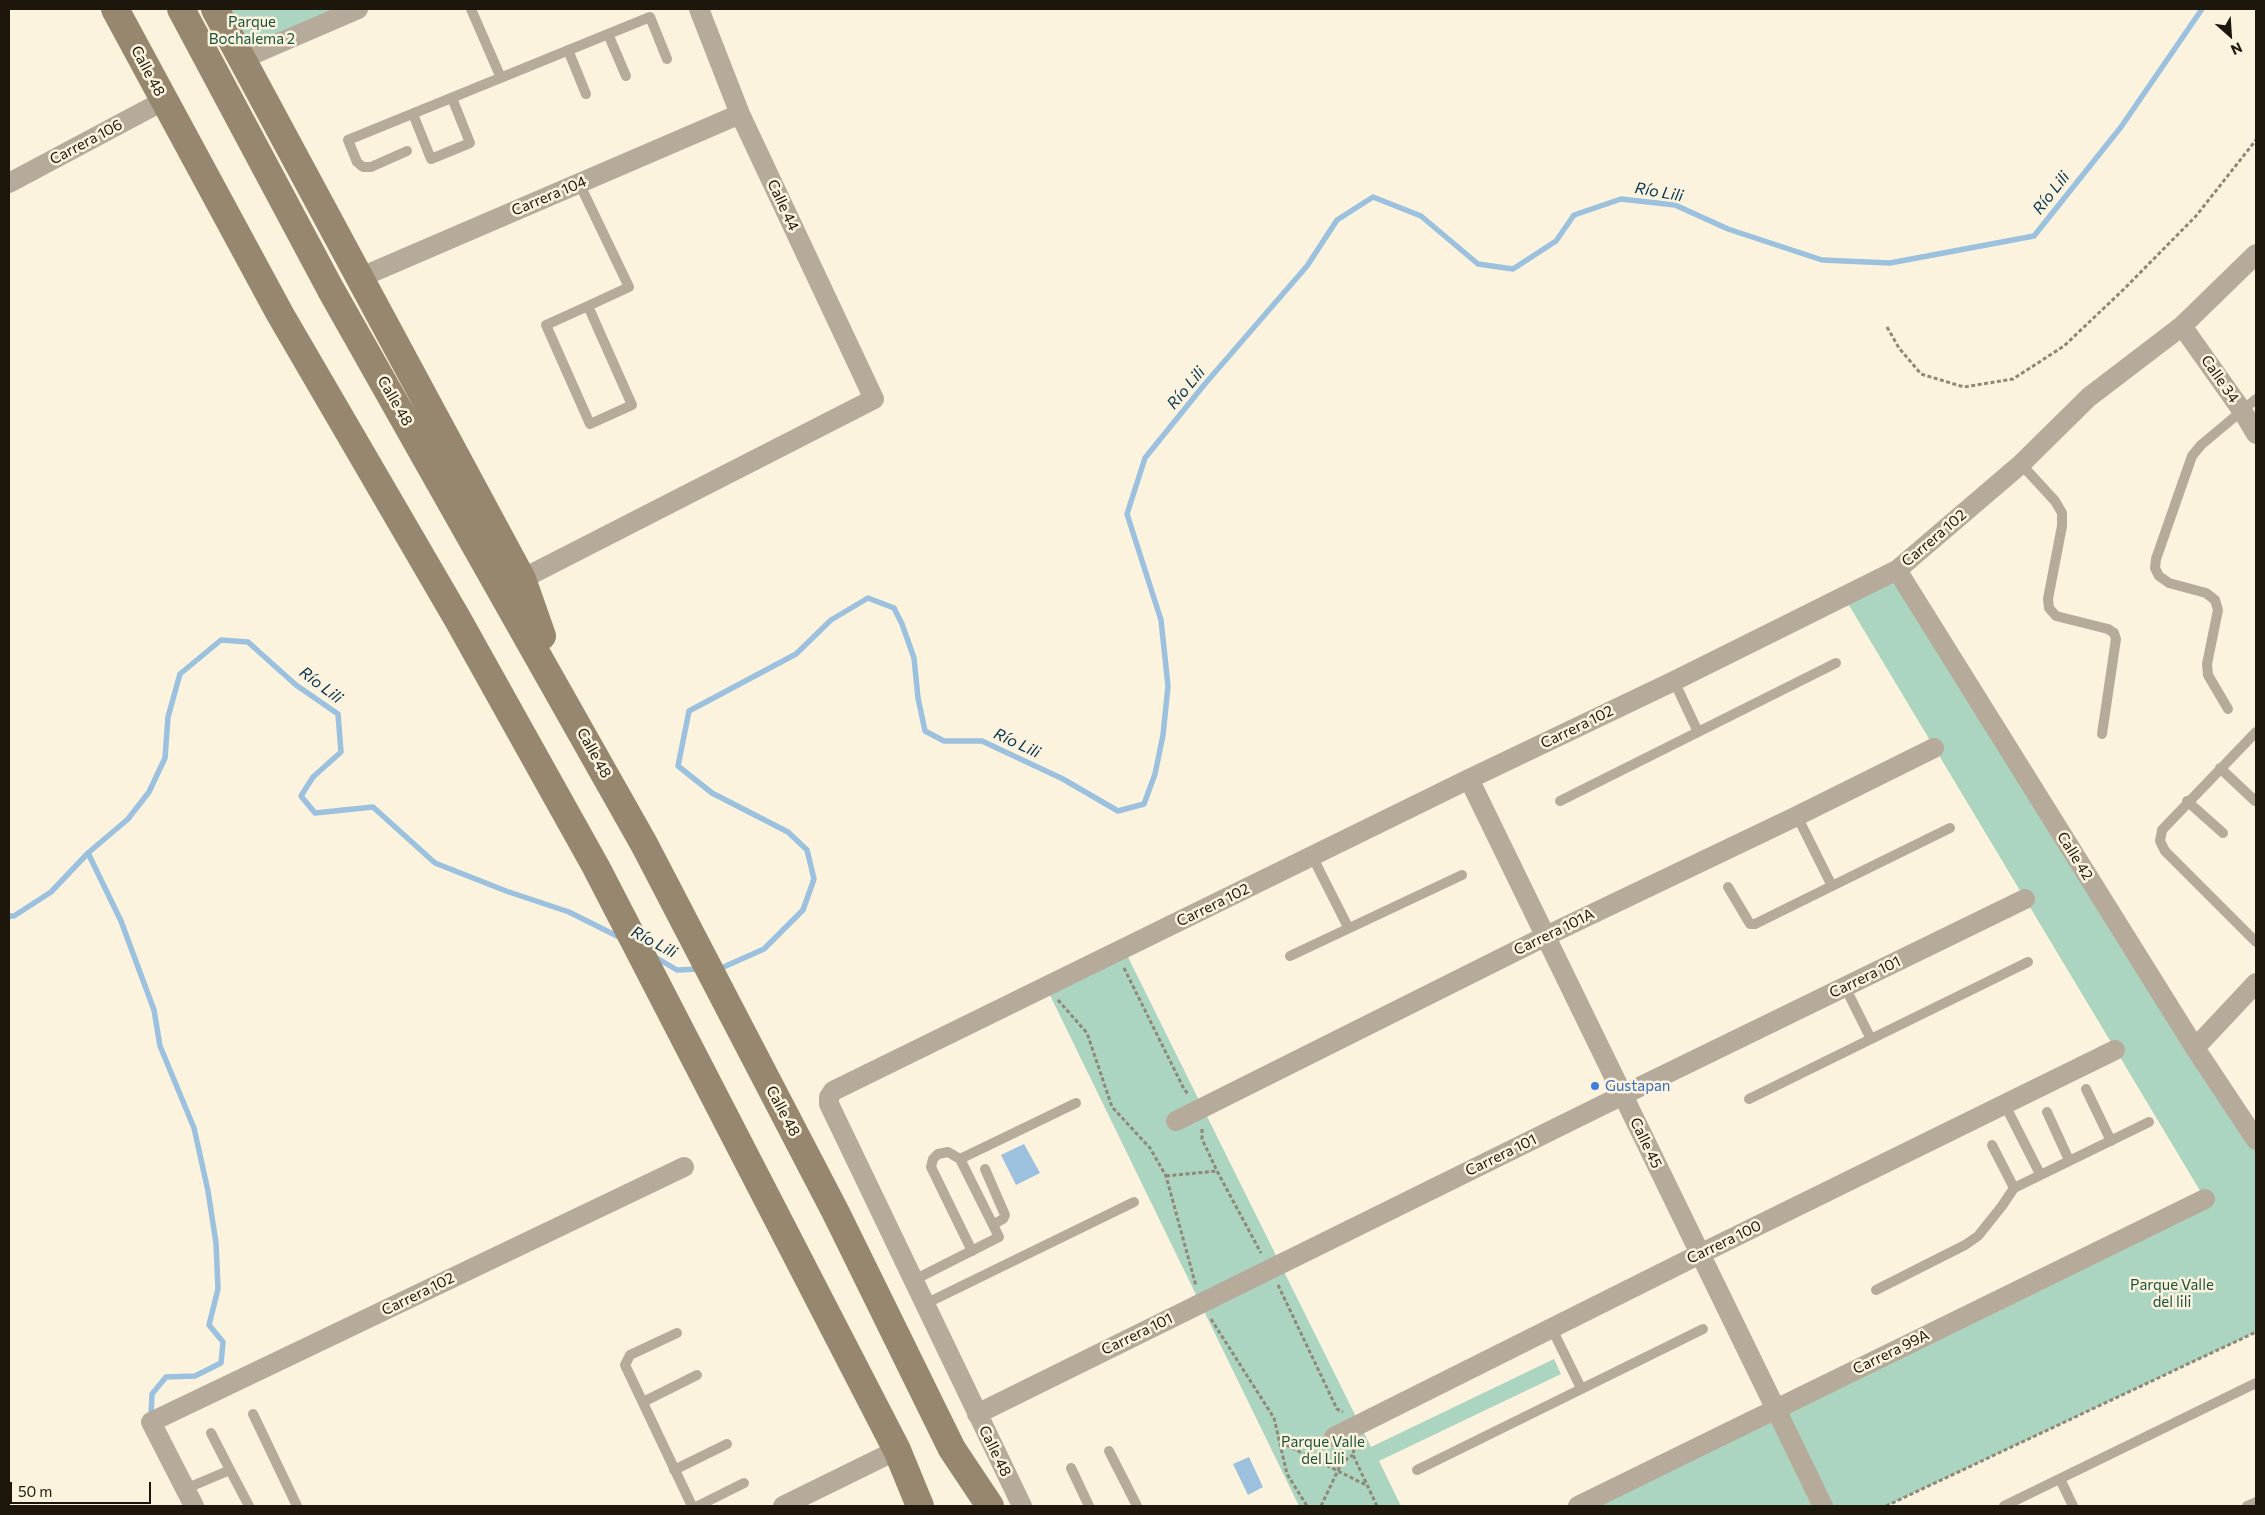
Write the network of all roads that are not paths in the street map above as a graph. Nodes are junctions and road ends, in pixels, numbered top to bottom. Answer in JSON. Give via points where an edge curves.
{"nodes":[{"id":1,"x":115,"y":9,"type":"edge"},
{"id":2,"x":181,"y":9,"type":"edge"},
{"id":3,"x":215,"y":9,"type":"edge"},
{"id":4,"x":358,"y":9,"type":"edge"},
{"id":5,"x":471,"y":9,"type":"edge"},
{"id":6,"x":699,"y":9,"type":"edge"},
{"id":7,"x":608,"y":34,"type":"junction"},
{"id":8,"x":568,"y":50,"type":"junction"},
{"id":9,"x":242,"y":59,"type":"junction"},
{"id":10,"x":667,"y":59,"type":"dead end"},
{"id":11,"x":626,"y":76,"type":"dead end"},
{"id":12,"x":502,"y":78,"type":"junction"},
{"id":13,"x":586,"y":94,"type":"dead end"},
{"id":14,"x":452,"y":98,"type":"junction"},
{"id":15,"x":164,"y":101,"type":"junction"},
{"id":16,"x":413,"y":114,"type":"junction"},
{"id":17,"x":740,"y":114,"type":"junction"},
{"id":18,"x":407,"y":151,"type":"dead end"},
{"id":19,"x":9,"y":183,"type":"edge"},
{"id":20,"x":579,"y":183,"type":"junction"},
{"id":21,"x":2256,"y":254,"type":"edge"},
{"id":22,"x":359,"y":278,"type":"junction"},
{"id":23,"x":588,"y":306,"type":"junction"},
{"id":24,"x":2182,"y":326,"type":"junction"},
{"id":25,"x":2250,"y":405,"type":"edge"},
{"id":26,"x":2256,"y":434,"type":"edge"},
{"id":27,"x":2021,"y":464,"type":"junction"},
{"id":28,"x":1897,"y":570,"type":"junction"},
{"id":29,"x":522,"y":579,"type":"junction"},
{"id":30,"x":1836,"y":663,"type":"dead end"},
{"id":31,"x":1674,"y":681,"type":"junction"},
{"id":32,"x":567,"y":705,"type":"junction"},
{"id":33,"x":2228,"y":709,"type":"dead end"},
{"id":34,"x":1698,"y":732,"type":"junction"},
{"id":35,"x":2102,"y":734,"type":"dead end"},
{"id":36,"x":2255,"y":737,"type":"edge"},
{"id":37,"x":1934,"y":748,"type":"dead end"},
{"id":38,"x":2220,"y":768,"type":"junction"},
{"id":39,"x":1469,"y":779,"type":"junction"},
{"id":40,"x":1560,"y":801,"type":"dead end"},
{"id":41,"x":2255,"y":801,"type":"edge"},
{"id":42,"x":2187,"y":802,"type":"junction"},
{"id":43,"x":1797,"y":816,"type":"junction"},
{"id":44,"x":1950,"y":828,"type":"dead end"},
{"id":45,"x":2223,"y":834,"type":"dead end"},
{"id":46,"x":1312,"y":856,"type":"junction"},
{"id":47,"x":1462,"y":875,"type":"dead end"},
{"id":48,"x":1832,"y":886,"type":"junction"},
{"id":49,"x":1728,"y":887,"type":"dead end"},
{"id":50,"x":2025,"y":899,"type":"dead end"},
{"id":51,"x":1348,"y":927,"type":"junction"},
{"id":52,"x":1546,"y":936,"type":"junction"},
{"id":53,"x":2256,"y":942,"type":"edge"},
{"id":54,"x":1290,"y":956,"type":"dead end"},
{"id":55,"x":2028,"y":962,"type":"dead end"},
{"id":56,"x":2256,"y":983,"type":"edge"},
{"id":57,"x":1845,"y":987,"type":"junction"},
{"id":58,"x":1871,"y":1039,"type":"junction"},
{"id":59,"x":2195,"y":1048,"type":"junction"},
{"id":60,"x":2116,"y":1050,"type":"dead end"},
{"id":61,"x":2086,"y":1089,"type":"dead end"},
{"id":62,"x":1623,"y":1095,"type":"junction"},
{"id":63,"x":829,"y":1098,"type":"joint"},
{"id":64,"x":1749,"y":1099,"type":"dead end"},
{"id":65,"x":1076,"y":1103,"type":"dead end"},
{"id":66,"x":2005,"y":1105,"type":"junction"},
{"id":67,"x":2047,"y":1112,"type":"dead end"},
{"id":68,"x":1176,"y":1121,"type":"dead end"},
{"id":69,"x":2149,"y":1122,"type":"dead end"},
{"id":70,"x":2111,"y":1140,"type":"junction"},
{"id":71,"x":2256,"y":1140,"type":"edge"},
{"id":72,"x":1992,"y":1145,"type":"dead end"},
{"id":73,"x":960,"y":1159,"type":"junction"},
{"id":74,"x":2069,"y":1160,"type":"junction"},
{"id":75,"x":684,"y":1167,"type":"dead end"},
{"id":76,"x":985,"y":1169,"type":"dead end"},
{"id":77,"x":2040,"y":1174,"type":"junction"},
{"id":78,"x":2014,"y":1188,"type":"junction"},
{"id":79,"x":2205,"y":1199,"type":"dead end"},
{"id":80,"x":1134,"y":1202,"type":"dead end"},
{"id":81,"x":994,"y":1224,"type":"junction"},
{"id":82,"x":972,"y":1251,"type":"junction"},
{"id":83,"x":1700,"y":1254,"type":"junction"},
{"id":84,"x":914,"y":1280,"type":"junction"},
{"id":85,"x":1876,"y":1290,"type":"dead end"},
{"id":86,"x":925,"y":1304,"type":"junction"},
{"id":87,"x":1552,"y":1329,"type":"junction"},
{"id":88,"x":1703,"y":1329,"type":"dead end"},
{"id":89,"x":677,"y":1333,"type":"dead end"},
{"id":90,"x":697,"y":1375,"type":"dead end"},
{"id":91,"x":2256,"y":1382,"type":"edge"},
{"id":92,"x":1581,"y":1388,"type":"junction"},
{"id":93,"x":643,"y":1402,"type":"junction"},
{"id":94,"x":1776,"y":1409,"type":"junction"},
{"id":95,"x":253,"y":1414,"type":"dead end"},
{"id":96,"x":978,"y":1414,"type":"junction"},
{"id":97,"x":211,"y":1433,"type":"dead end"},
{"id":98,"x":1334,"y":1437,"type":"dead end"},
{"id":99,"x":727,"y":1444,"type":"dead end"},
{"id":100,"x":897,"y":1450,"type":"junction"},
{"id":101,"x":1110,"y":1451,"type":"dead end"},
{"id":102,"x":1071,"y":1468,"type":"dead end"},
{"id":103,"x":230,"y":1470,"type":"junction"},
{"id":104,"x":674,"y":1470,"type":"junction"},
{"id":105,"x":1417,"y":1470,"type":"dead end"},
{"id":106,"x":2060,"y":1479,"type":"junction"},
{"id":107,"x":744,"y":1483,"type":"dead end"},
{"id":108,"x":190,"y":1498,"type":"edge"},
{"id":109,"x":2256,"y":1502,"type":"edge"},
{"id":110,"x":249,"y":1506,"type":"edge"},
{"id":111,"x":297,"y":1506,"type":"edge"},
{"id":112,"x":692,"y":1506,"type":"edge"},
{"id":113,"x":698,"y":1506,"type":"edge"},
{"id":114,"x":783,"y":1506,"type":"edge"},
{"id":115,"x":920,"y":1506,"type":"edge"},
{"id":116,"x":990,"y":1506,"type":"edge"},
{"id":117,"x":1022,"y":1506,"type":"edge"},
{"id":118,"x":1089,"y":1506,"type":"edge"},
{"id":119,"x":1137,"y":1506,"type":"edge"},
{"id":120,"x":1578,"y":1506,"type":"edge"},
{"id":121,"x":1823,"y":1506,"type":"edge"},
{"id":122,"x":2004,"y":1506,"type":"edge"},
{"id":123,"x":2073,"y":1506,"type":"edge"},
{"id":124,"x":2247,"y":1506,"type":"edge"}],
"edges":[{"from":1,"to":15,"type":"main road","name":"Calle 48"},
{"from":2,"to":32,"type":"main road","name":"Calle 48","via":[[332,290]]},
{"from":3,"to":9,"type":"main road"},
{"from":4,"to":9,"type":"street"},
{"from":5,"to":12,"type":"lane"},
{"from":6,"to":17,"type":"street","name":"Calle 44"},
{"from":7,"to":8,"type":"lane"},
{"from":7,"to":10,"type":"lane","via":[[650,17]]},
{"from":7,"to":11,"type":"lane"},
{"from":8,"to":12,"type":"lane"},
{"from":8,"to":13,"type":"lane"},
{"from":9,"to":22,"type":"main road"},
{"from":12,"to":14,"type":"lane"},
{"from":14,"to":16,"type":"lane"},
{"from":14,"to":16,"type":"lane","via":[[470,143],[431,159]]},
{"from":15,"to":19,"type":"street","name":"Carrera 106"},
{"from":15,"to":100,"type":"main road","name":"Calle 48","via":[[280,314],[522,732],[601,876]]},
{"from":16,"to":18,"type":"lane","via":[[348,140],[363,167],[371,167]]},
{"from":17,"to":20,"type":"street","name":"Carrera 104"},
{"from":17,"to":29,"type":"street","name":"Calle 44","via":[[874,399]]},
{"from":20,"to":22,"type":"street","name":"Carrera 104"},
{"from":20,"to":23,"type":"lane","via":[[629,287]]},
{"from":21,"to":24,"type":"street","name":"Carrera 102"},
{"from":22,"to":29,"type":"main road"},
{"from":23,"to":23,"type":"lane","via":[[632,405],[590,424],[546,325]]},
{"from":24,"to":25,"type":"street","name":"Calle 34"},
{"from":24,"to":27,"type":"street","name":"Carrera 102","via":[[2089,397]]},
{"from":25,"to":26,"type":"street","name":"Calle 34"},
{"from":25,"to":33,"type":"lane","via":[[2192,456],[2155,568],[2159,576],[2169,583],[2206,594],[2215,600],[2218,610],[2207,664],[2208,675]]},
{"from":27,"to":28,"type":"street","name":"Carrera 102"},
{"from":27,"to":35,"type":"lane","via":[[2062,513],[2049,608],[2056,616],[2114,633],[2116,640]]},
{"from":28,"to":31,"type":"street","name":"Carrera 102"},
{"from":28,"to":59,"type":"street","name":"Calle 42"},
{"from":29,"to":32,"type":"main road"},
{"from":30,"to":34,"type":"lane"},
{"from":31,"to":34,"type":"lane"},
{"from":31,"to":39,"type":"street","name":"Carrera 102"},
{"from":32,"to":116,"type":"main road","name":"Calle 48","via":[[644,844],[836,1213],[952,1449]]},
{"from":34,"to":40,"type":"lane"},
{"from":36,"to":38,"type":"lane"},
{"from":37,"to":43,"type":"street","name":"Carrera 101A"},
{"from":38,"to":41,"type":"lane"},
{"from":38,"to":42,"type":"lane"},
{"from":39,"to":46,"type":"street","name":"Carrera 102"},
{"from":39,"to":52,"type":"street","name":"Calle 45"},
{"from":42,"to":45,"type":"lane"},
{"from":42,"to":53,"type":"lane","via":[[2162,830],[2160,841],[2165,851]]},
{"from":43,"to":48,"type":"lane"},
{"from":43,"to":52,"type":"street","name":"Carrera 101A"},
{"from":44,"to":48,"type":"lane"},
{"from":46,"to":51,"type":"lane"},
{"from":46,"to":63,"type":"street","name":"Carrera 102","via":[[834,1091]]},
{"from":47,"to":51,"type":"lane"},
{"from":48,"to":49,"type":"lane","via":[[1755,924],[1750,924]]},
{"from":50,"to":57,"type":"street","name":"Carrera 101"},
{"from":51,"to":54,"type":"lane"},
{"from":52,"to":62,"type":"street","name":"Calle 45"},
{"from":52,"to":68,"type":"street","name":"Carrera 101A"},
{"from":55,"to":58,"type":"lane"},
{"from":56,"to":59,"type":"street"},
{"from":57,"to":58,"type":"lane"},
{"from":57,"to":62,"type":"street","name":"Carrera 101"},
{"from":58,"to":64,"type":"lane"},
{"from":59,"to":71,"type":"street","name":"Calle 42"},
{"from":60,"to":66,"type":"street","name":"Carrera 100"},
{"from":61,"to":70,"type":"lane"},
{"from":62,"to":83,"type":"street","name":"Calle 45"},
{"from":62,"to":96,"type":"street","name":"Carrera 101"},
{"from":63,"to":84,"type":"street","name":"Calle 48","via":[[829,1104]]},
{"from":65,"to":73,"type":"lane"},
{"from":66,"to":77,"type":"lane"},
{"from":66,"to":83,"type":"street","name":"Carrera 100"},
{"from":67,"to":74,"type":"lane"},
{"from":69,"to":70,"type":"lane"},
{"from":70,"to":74,"type":"lane"},
{"from":72,"to":78,"type":"lane"},
{"from":73,"to":81,"type":"lane"},
{"from":73,"to":82,"type":"lane","via":[[953,1153],[944,1152],[932,1159],[931,1166]]},
{"from":74,"to":77,"type":"lane"},
{"from":75,"to":108,"type":"street","name":"Carrera 102","via":[[151,1422]]},
{"from":76,"to":81,"type":"lane","via":[[1005,1215]]},
{"from":77,"to":78,"type":"lane"},
{"from":78,"to":85,"type":"lane","via":[[1978,1236]]},
{"from":79,"to":94,"type":"street","name":"Carrera 99A"},
{"from":80,"to":86,"type":"lane"},
{"from":81,"to":82,"type":"lane","via":[[999,1236]]},
{"from":82,"to":84,"type":"lane"},
{"from":83,"to":87,"type":"street","name":"Carrera 100"},
{"from":83,"to":94,"type":"street","name":"Calle 45"},
{"from":84,"to":86,"type":"street","name":"Calle 48"},
{"from":86,"to":96,"type":"street","name":"Calle 48"},
{"from":87,"to":92,"type":"lane"},
{"from":87,"to":98,"type":"street","name":"Carrera 100"},
{"from":88,"to":92,"type":"lane"},
{"from":89,"to":93,"type":"lane","via":[[630,1355],[627,1360],[625,1365]]},
{"from":90,"to":93,"type":"lane"},
{"from":91,"to":106,"type":"lane"},
{"from":92,"to":105,"type":"lane"},
{"from":93,"to":104,"type":"lane"},
{"from":94,"to":120,"type":"street","name":"Carrera 99A"},
{"from":94,"to":121,"type":"street","name":"Calle 45"},
{"from":95,"to":111,"type":"lane"},
{"from":96,"to":117,"type":"street","name":"Calle 48"},
{"from":97,"to":103,"type":"lane"},
{"from":99,"to":104,"type":"lane"},
{"from":100,"to":114,"type":"street"},
{"from":100,"to":115,"type":"main road","name":"Calle 48"},
{"from":101,"to":119,"type":"lane"},
{"from":102,"to":118,"type":"lane"},
{"from":103,"to":108,"type":"lane"},
{"from":103,"to":110,"type":"lane"},
{"from":104,"to":112,"type":"lane"},
{"from":106,"to":122,"type":"lane"},
{"from":106,"to":123,"type":"lane"},
{"from":107,"to":113,"type":"lane"},
{"from":109,"to":124,"type":"lane"}]}
